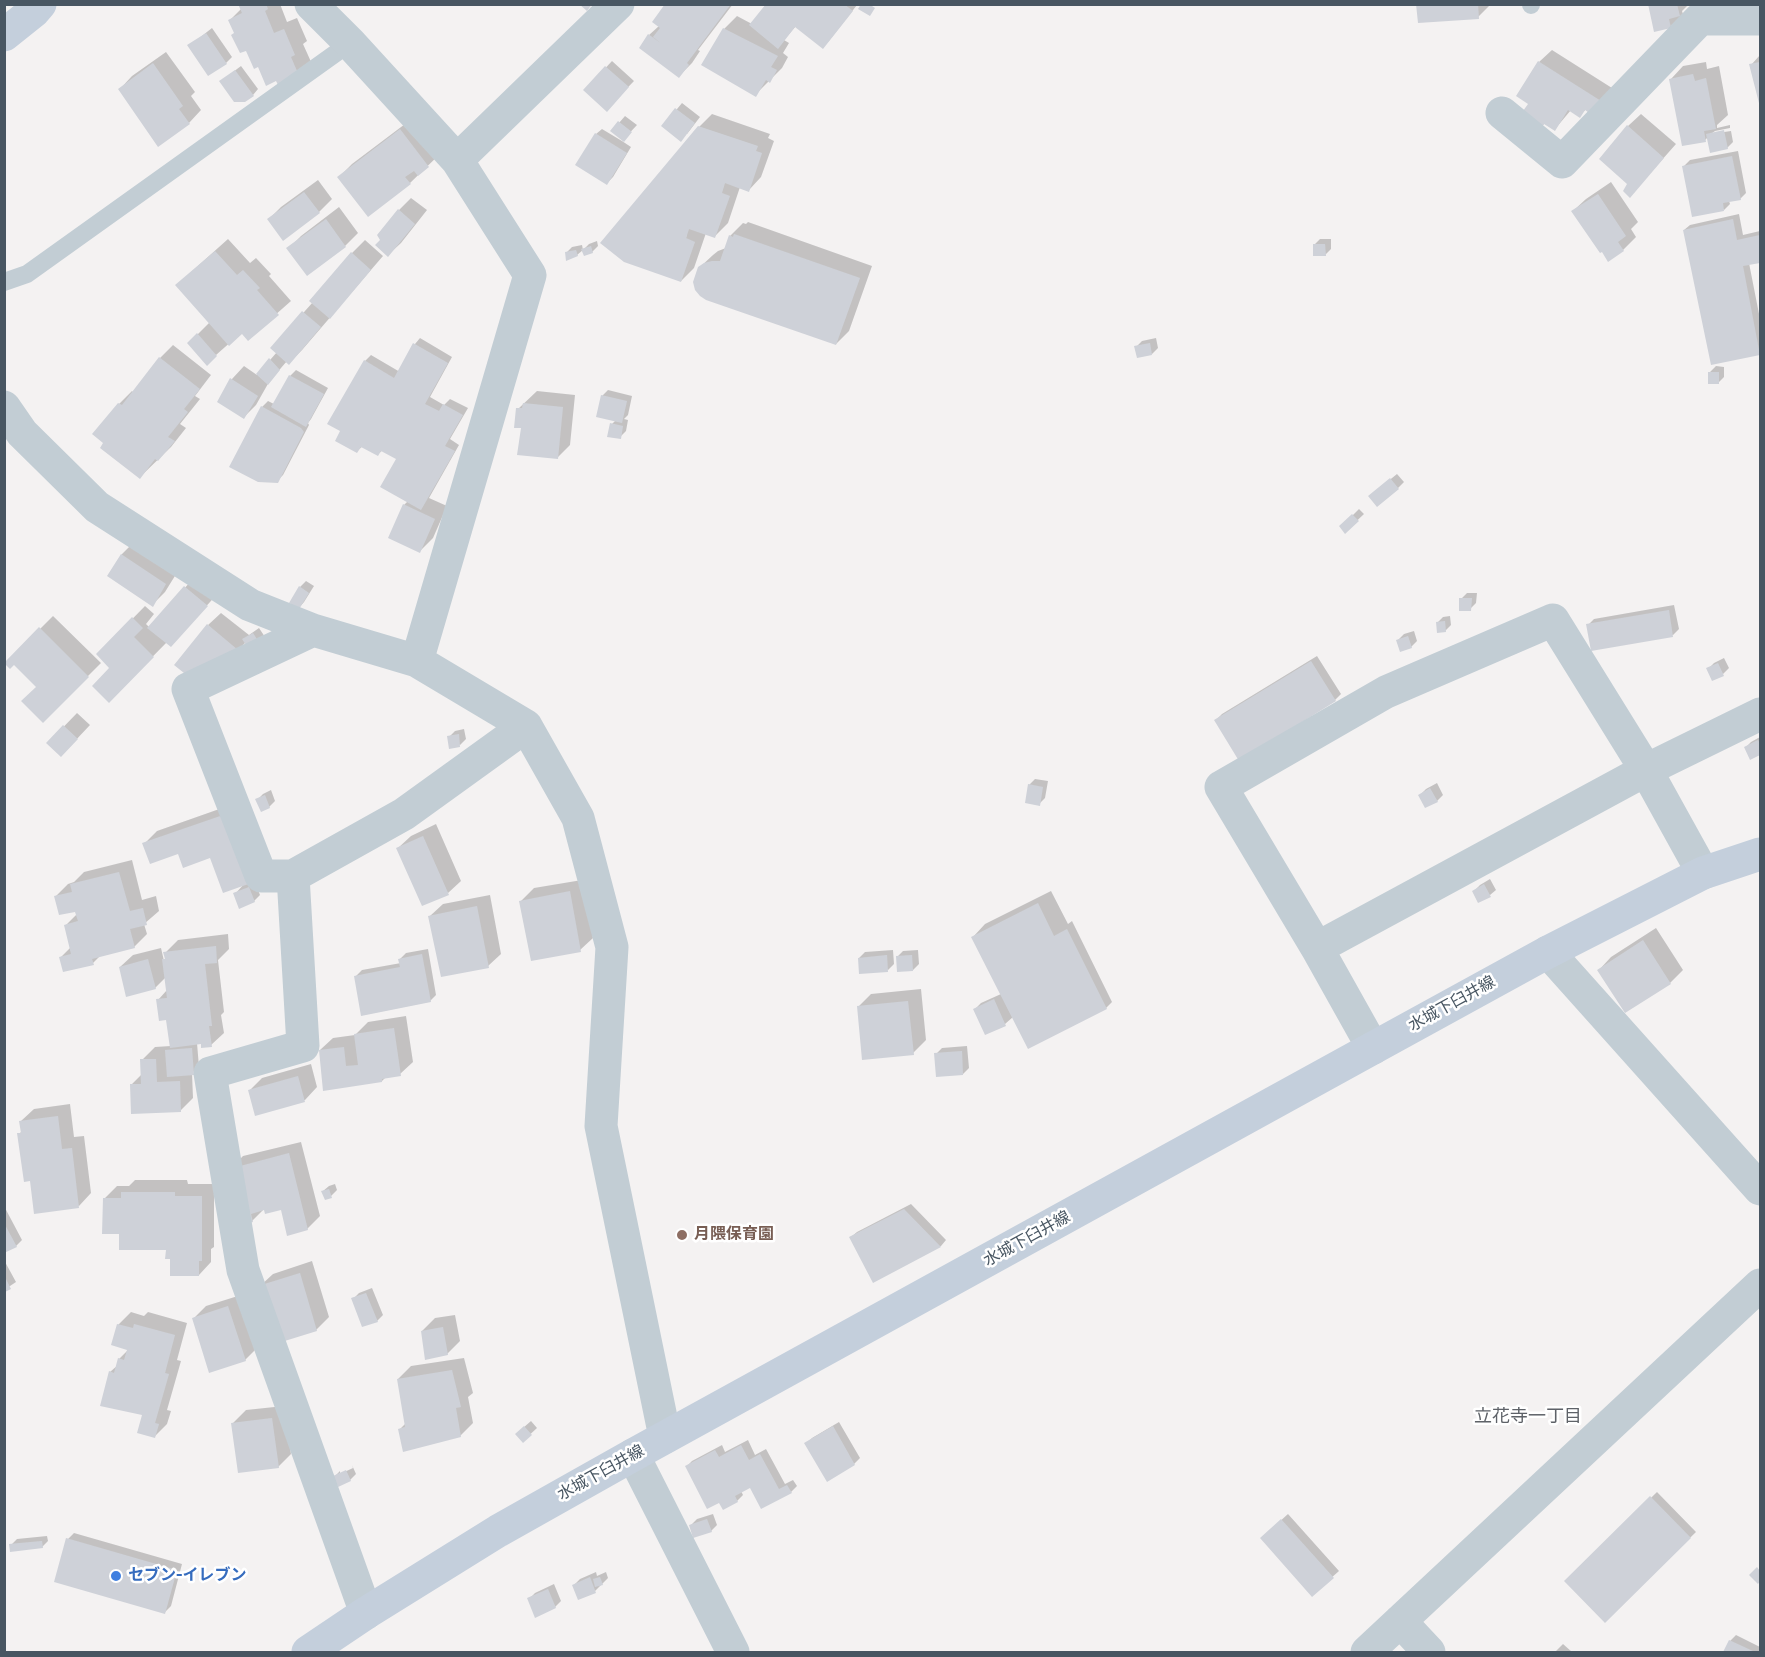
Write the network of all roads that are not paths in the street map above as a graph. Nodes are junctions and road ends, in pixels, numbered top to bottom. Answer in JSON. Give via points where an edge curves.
{"nodes":[{"id":1,"x":40,"y":4,"type":"edge"},
{"id":2,"x":311,"y":4,"type":"edge"},
{"id":3,"x":618,"y":4,"type":"edge"},
{"id":4,"x":1761,"y":18,"type":"edge"},
{"id":5,"x":4,"y":35,"type":"edge"},
{"id":6,"x":350,"y":43,"type":"junction"},
{"id":7,"x":1502,"y":113,"type":"dead end"},
{"id":8,"x":457,"y":160,"type":"junction"},
{"id":9,"x":4,"y":282,"type":"edge"},
{"id":10,"x":4,"y":407,"type":"edge"},
{"id":11,"x":313,"y":630,"type":"junction"},
{"id":12,"x":417,"y":661,"type":"junction"},
{"id":13,"x":1761,"y":714,"type":"edge"},
{"id":14,"x":525,"y":726,"type":"junction"},
{"id":15,"x":1646,"y":770,"type":"junction"},
{"id":16,"x":1758,"y":853,"type":"edge"},
{"id":17,"x":1703,"y":873,"type":"junction"},
{"id":18,"x":293,"y":876,"type":"junction"},
{"id":19,"x":1317,"y":948,"type":"junction"},
{"id":20,"x":1548,"y":952,"type":"junction"},
{"id":21,"x":1372,"y":1048,"type":"junction"},
{"id":22,"x":1761,"y":1189,"type":"edge"},
{"id":23,"x":1761,"y":1285,"type":"edge"},
{"id":24,"x":665,"y":1437,"type":"junction"},
{"id":25,"x":633,"y":1455,"type":"junction"},
{"id":26,"x":366,"y":1613,"type":"junction"},
{"id":27,"x":1400,"y":1621,"type":"junction"},
{"id":28,"x":308,"y":1653,"type":"edge"},
{"id":29,"x":733,"y":1653,"type":"edge"},
{"id":30,"x":1367,"y":1653,"type":"edge"},
{"id":31,"x":1429,"y":1653,"type":"edge"}],
"edges":[{"from":1,"to":5,"type":"main road"},
{"from":2,"to":6,"type":"street"},
{"from":3,"to":8,"type":"street"},
{"from":4,"to":7,"type":"street","via":[[1700,19],[1562,162]]},
{"from":6,"to":8,"type":"street"},
{"from":6,"to":9,"type":"lane","via":[[27,274]]},
{"from":8,"to":12,"type":"street","via":[[530,275]]},
{"from":10,"to":11,"type":"street","via":[[21,433],[97,507],[250,605]]},
{"from":11,"to":12,"type":"street"},
{"from":11,"to":18,"type":"street","via":[[188,689],[261,876]]},
{"from":12,"to":14,"type":"street"},
{"from":13,"to":15,"type":"street"},
{"from":14,"to":18,"type":"street","via":[[404,814]]},
{"from":14,"to":24,"type":"street","via":[[578,818],[612,947],[601,1126]]},
{"from":15,"to":17,"type":"street"},
{"from":15,"to":19,"type":"street"},
{"from":15,"to":19,"type":"street","via":[[1553,620],[1386,692],[1221,787]]},
{"from":16,"to":17,"type":"main road","name":"水城下臼井線"},
{"from":17,"to":20,"type":"main road","name":"水城下臼井線"},
{"from":18,"to":26,"type":"street","via":[[303,1046],[210,1073],[243,1270]]},
{"from":19,"to":21,"type":"street"},
{"from":20,"to":21,"type":"main road","name":"水城下臼井線"},
{"from":20,"to":22,"type":"street"},
{"from":21,"to":24,"type":"main road","name":"水城下臼井線"},
{"from":23,"to":27,"type":"street"},
{"from":24,"to":25,"type":"main road","name":"水城下臼井線"},
{"from":25,"to":26,"type":"main road","name":"水城下臼井線","via":[[498,1531]]},
{"from":25,"to":29,"type":"street"},
{"from":26,"to":28,"type":"main road","name":"水城下臼井線"},
{"from":27,"to":30,"type":"street"},
{"from":27,"to":31,"type":"street"}]}
